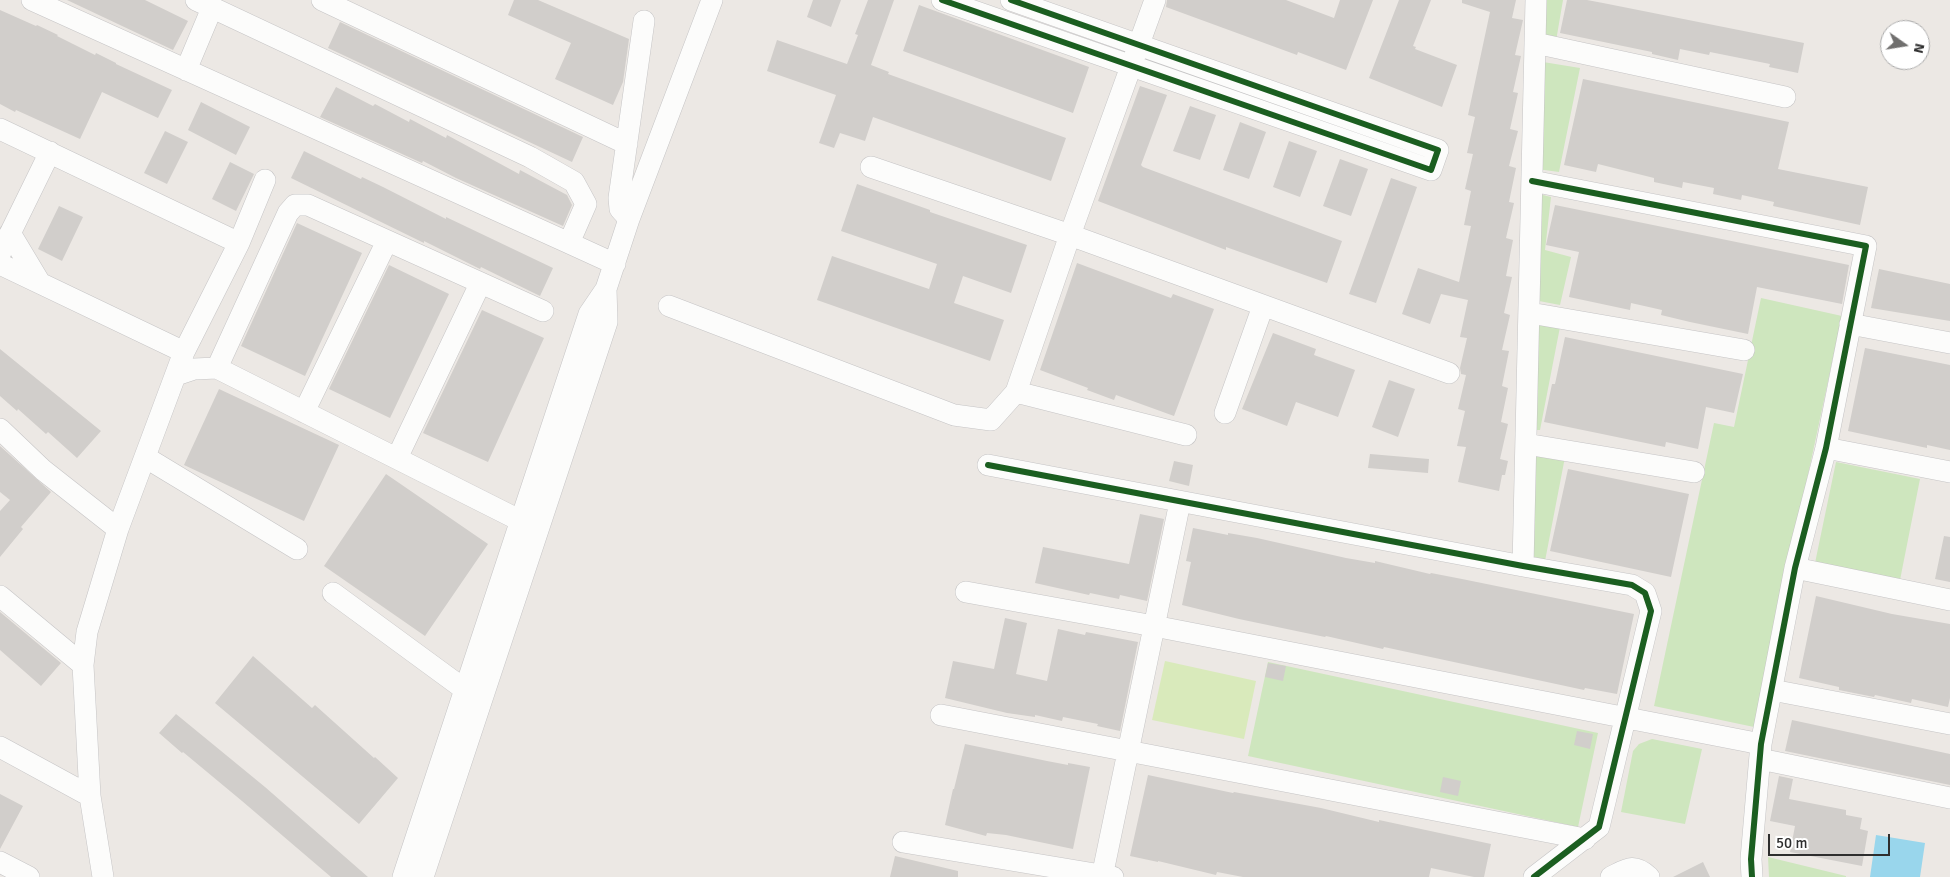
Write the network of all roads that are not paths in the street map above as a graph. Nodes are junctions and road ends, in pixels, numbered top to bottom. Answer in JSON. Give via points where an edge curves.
{"nodes":[{"id":1,"x":32,"y":0,"type":"edge"},
{"id":2,"x":322,"y":0,"type":"edge"},
{"id":3,"x":712,"y":0,"type":"edge"},
{"id":4,"x":942,"y":0,"type":"edge"},
{"id":5,"x":1011,"y":0,"type":"edge"},
{"id":6,"x":1155,"y":0,"type":"edge"},
{"id":7,"x":1536,"y":0,"type":"edge"},
{"id":8,"x":204,"y":4,"type":"edge"},
{"id":9,"x":644,"y":21,"type":"dead end"},
{"id":10,"x":1535,"y":42,"type":"junction"},
{"id":11,"x":1139,"y":45,"type":"junction"},
{"id":12,"x":1131,"y":65,"type":"junction"},
{"id":13,"x":186,"y":70,"type":"junction"},
{"id":14,"x":1785,"y":97,"type":"dead end"},
{"id":15,"x":0,"y":129,"type":"edge"},
{"id":16,"x":627,"y":144,"type":"junction"},
{"id":17,"x":50,"y":152,"type":"junction"},
{"id":18,"x":871,"y":167,"type":"dead end"},
{"id":19,"x":265,"y":180,"type":"dead end"},
{"id":20,"x":1532,"y":181,"type":"junction"},
{"id":21,"x":629,"y":219,"type":"junction"},
{"id":22,"x":10,"y":233,"type":"junction"},
{"id":23,"x":1070,"y":235,"type":"junction"},
{"id":24,"x":387,"y":241,"type":"junction"},
{"id":25,"x":240,"y":243,"type":"junction"},
{"id":26,"x":569,"y":243,"type":"junction"},
{"id":27,"x":0,"y":254,"type":"edge"},
{"id":28,"x":0,"y":264,"type":"edge"},
{"id":29,"x":615,"y":264,"type":"junction"},
{"id":30,"x":40,"y":283,"type":"junction"},
{"id":31,"x":480,"y":284,"type":"junction"},
{"id":32,"x":669,"y":306,"type":"dead end"},
{"id":33,"x":1263,"y":306,"type":"junction"},
{"id":34,"x":543,"y":311,"type":"dead end"},
{"id":35,"x":1530,"y":313,"type":"junction"},
{"id":36,"x":1850,"y":324,"type":"junction"},
{"id":37,"x":1950,"y":343,"type":"edge"},
{"id":38,"x":1744,"y":350,"type":"dead end"},
{"id":39,"x":184,"y":352,"type":"junction"},
{"id":40,"x":217,"y":368,"type":"junction"},
{"id":41,"x":1449,"y":373,"type":"dead end"},
{"id":42,"x":176,"y":375,"type":"junction"},
{"id":43,"x":1016,"y":392,"type":"junction"},
{"id":44,"x":304,"y":412,"type":"junction"},
{"id":45,"x":1225,"y":413,"type":"dead end"},
{"id":46,"x":0,"y":429,"type":"edge"},
{"id":47,"x":1186,"y":435,"type":"dead end"},
{"id":48,"x":1526,"y":444,"type":"junction"},
{"id":49,"x":1826,"y":448,"type":"junction"},
{"id":50,"x":146,"y":457,"type":"junction"},
{"id":51,"x":397,"y":458,"type":"junction"},
{"id":52,"x":988,"y":465,"type":"dead end"},
{"id":53,"x":1694,"y":472,"type":"dead end"},
{"id":54,"x":1950,"y":472,"type":"edge"},
{"id":55,"x":1180,"y":502,"type":"junction"},
{"id":56,"x":530,"y":525,"type":"junction"},
{"id":57,"x":118,"y":529,"type":"junction"},
{"id":58,"x":297,"y":549,"type":"dead end"},
{"id":59,"x":1523,"y":566,"type":"junction"},
{"id":60,"x":1795,"y":568,"type":"junction"},
{"id":61,"x":966,"y":592,"type":"dead end"},
{"id":62,"x":333,"y":593,"type":"dead end"},
{"id":63,"x":0,"y":596,"type":"edge"},
{"id":64,"x":1950,"y":600,"type":"edge"},
{"id":65,"x":1154,"y":626,"type":"junction"},
{"id":66,"x":83,"y":665,"type":"junction"},
{"id":67,"x":464,"y":689,"type":"junction"},
{"id":68,"x":1772,"y":690,"type":"junction"},
{"id":69,"x":941,"y":715,"type":"dead end"},
{"id":70,"x":1625,"y":718,"type":"junction"},
{"id":71,"x":1950,"y":724,"type":"edge"},
{"id":72,"x":0,"y":748,"type":"edge"},
{"id":73,"x":1129,"y":751,"type":"junction"},
{"id":74,"x":1760,"y":752,"type":"junction"},
{"id":75,"x":90,"y":796,"type":"junction"},
{"id":76,"x":1950,"y":798,"type":"edge"},
{"id":77,"x":1585,"y":839,"type":"junction"},
{"id":78,"x":903,"y":842,"type":"dead end"},
{"id":79,"x":0,"y":862,"type":"edge"},
{"id":80,"x":1106,"y":876,"type":"edge"},
{"id":81,"x":29,"y":877,"type":"edge"},
{"id":82,"x":103,"y":877,"type":"edge"},
{"id":83,"x":403,"y":877,"type":"edge"},
{"id":84,"x":423,"y":877,"type":"edge"},
{"id":85,"x":1534,"y":877,"type":"edge"},
{"id":86,"x":1611,"y":877,"type":"edge"},
{"id":87,"x":1650,"y":877,"type":"edge"},
{"id":88,"x":1752,"y":877,"type":"edge"}],
"edges":[{"from":1,"to":13,"type":"street"},
{"from":2,"to":16,"type":"street"},
{"from":3,"to":21,"type":"street"},
{"from":4,"to":12,"type":"street"},
{"from":5,"to":11,"type":"street"},
{"from":6,"to":11,"type":"street"},
{"from":7,"to":10,"type":"street"},
{"from":8,"to":13,"type":"street"},
{"from":8,"to":26,"type":"street","via":[[530,157],[574,182],[586,204]]},
{"from":9,"to":16,"type":"street"},
{"from":10,"to":14,"type":"street"},
{"from":10,"to":20,"type":"street"},
{"from":11,"to":12,"type":"street"},
{"from":11,"to":12,"type":"street","via":[[1438,150],[1431,170]]},
{"from":12,"to":23,"type":"street"},
{"from":13,"to":26,"type":"street"},
{"from":15,"to":17,"type":"street"},
{"from":16,"to":21,"type":"street","via":[[619,198],[620,209]]},
{"from":17,"to":22,"type":"street"},
{"from":17,"to":25,"type":"street"},
{"from":18,"to":23,"type":"street"},
{"from":19,"to":25,"type":"street"},
{"from":20,"to":35,"type":"street"},
{"from":20,"to":36,"type":"street","via":[[1866,246]]},
{"from":21,"to":29,"type":"street"},
{"from":22,"to":27,"type":"street"},
{"from":22,"to":30,"type":"street"},
{"from":23,"to":33,"type":"street"},
{"from":23,"to":43,"type":"street"},
{"from":24,"to":31,"type":"street"},
{"from":24,"to":40,"type":"street","via":[[308,205],[295,205],[288,213]]},
{"from":24,"to":44,"type":"street"},
{"from":25,"to":39,"type":"street"},
{"from":26,"to":29,"type":"street"},
{"from":28,"to":30,"type":"street"},
{"from":29,"to":56,"type":"street","via":[[606,289],[589,314]]},
{"from":30,"to":39,"type":"street"},
{"from":31,"to":34,"type":"street"},
{"from":31,"to":51,"type":"street"},
{"from":32,"to":43,"type":"street","via":[[954,415],[991,420]]},
{"from":33,"to":41,"type":"street"},
{"from":33,"to":45,"type":"street"},
{"from":35,"to":38,"type":"street"},
{"from":35,"to":48,"type":"street"},
{"from":36,"to":37,"type":"street"},
{"from":36,"to":49,"type":"street"},
{"from":39,"to":42,"type":"street"},
{"from":40,"to":42,"type":"street","via":[[194,369]]},
{"from":40,"to":44,"type":"street"},
{"from":42,"to":50,"type":"street"},
{"from":43,"to":47,"type":"street"},
{"from":44,"to":51,"type":"street"},
{"from":46,"to":57,"type":"street","via":[[43,470]]},
{"from":48,"to":53,"type":"street"},
{"from":48,"to":59,"type":"street"},
{"from":49,"to":54,"type":"street"},
{"from":49,"to":60,"type":"street"},
{"from":50,"to":57,"type":"street"},
{"from":50,"to":58,"type":"street"},
{"from":51,"to":56,"type":"street"},
{"from":52,"to":55,"type":"street"},
{"from":55,"to":59,"type":"street"},
{"from":55,"to":65,"type":"street"},
{"from":56,"to":67,"type":"street"},
{"from":56,"to":84,"type":"street"},
{"from":57,"to":66,"type":"street","via":[[87,632]]},
{"from":59,"to":70,"type":"street","via":[[1632,585],[1645,593],[1652,611]]},
{"from":60,"to":64,"type":"street"},
{"from":60,"to":68,"type":"street"},
{"from":61,"to":65,"type":"street"},
{"from":62,"to":67,"type":"street"},
{"from":63,"to":66,"type":"street"},
{"from":65,"to":70,"type":"street"},
{"from":65,"to":73,"type":"street"},
{"from":66,"to":75,"type":"street"},
{"from":67,"to":83,"type":"street"},
{"from":68,"to":71,"type":"street"},
{"from":68,"to":74,"type":"street"},
{"from":69,"to":73,"type":"street"},
{"from":70,"to":74,"type":"street"},
{"from":70,"to":77,"type":"street","via":[[1599,827]]},
{"from":72,"to":75,"type":"street"},
{"from":73,"to":77,"type":"street"},
{"from":73,"to":80,"type":"street"},
{"from":74,"to":76,"type":"street"},
{"from":74,"to":88,"type":"street"},
{"from":75,"to":82,"type":"street"},
{"from":77,"to":85,"type":"street"},
{"from":78,"to":80,"type":"street"},
{"from":79,"to":81,"type":"street"},
{"from":86,"to":87,"type":"street","via":[[1629,868],[1642,870]]}]}
